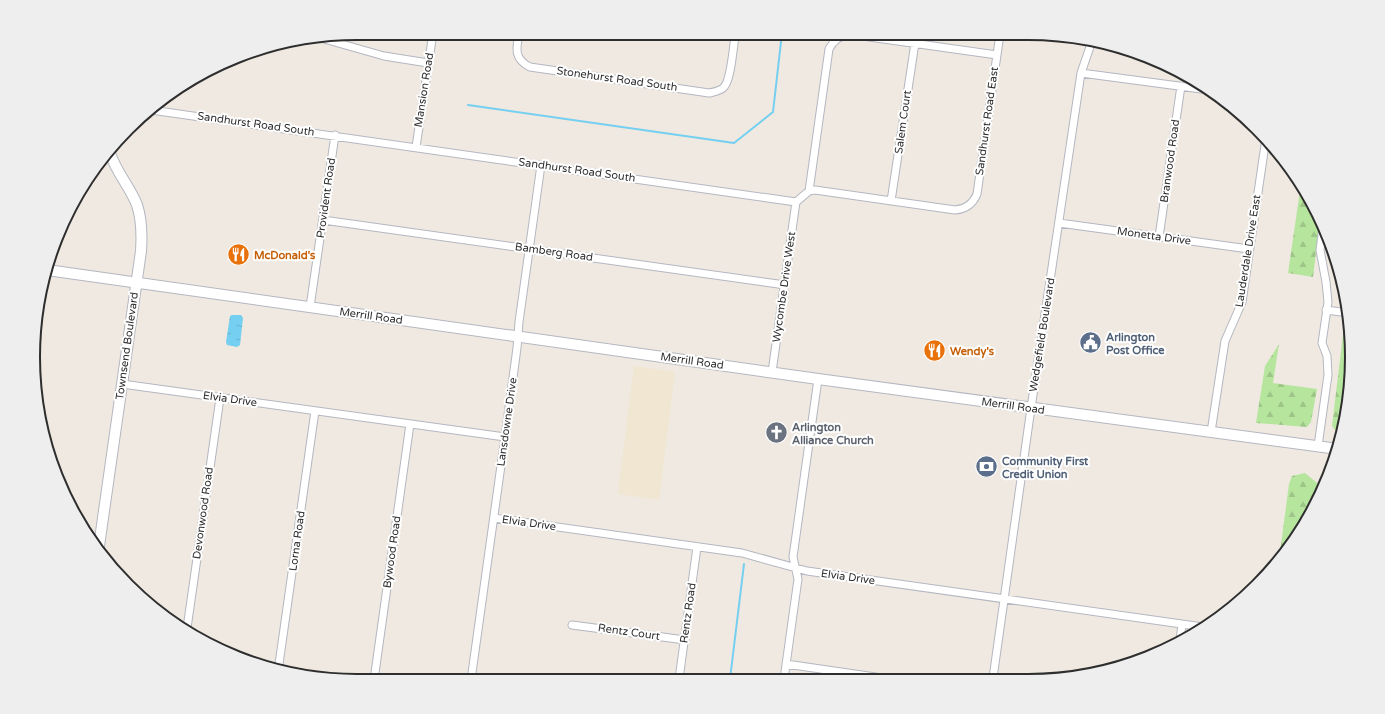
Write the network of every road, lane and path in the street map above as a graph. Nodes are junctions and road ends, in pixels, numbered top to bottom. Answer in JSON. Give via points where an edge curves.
{"nodes":[{"id":1,"x":432,"y":40,"type":"edge"},
{"id":2,"x":518,"y":40,"type":"edge"},
{"id":3,"x":735,"y":40,"type":"edge"},
{"id":4,"x":835,"y":40,"type":"edge"},
{"id":5,"x":893,"y":40,"type":"edge"},
{"id":6,"x":999,"y":40,"type":"edge"},
{"id":7,"x":334,"y":41,"type":"edge"},
{"id":8,"x":915,"y":43,"type":"junction"},
{"id":9,"x":1090,"y":46,"type":"edge"},
{"id":10,"x":997,"y":55,"type":"junction"},
{"id":11,"x":428,"y":63,"type":"junction"},
{"id":12,"x":1081,"y":73,"type":"junction"},
{"id":13,"x":1181,"y":86,"type":"junction"},
{"id":14,"x":1196,"y":88,"type":"edge"},
{"id":15,"x":158,"y":111,"type":"edge"},
{"id":16,"x":335,"y":135,"type":"junction"},
{"id":17,"x":416,"y":147,"type":"junction"},
{"id":18,"x":1265,"y":147,"type":"edge"},
{"id":19,"x":111,"y":157,"type":"edge"},
{"id":20,"x":541,"y":164,"type":"junction"},
{"id":21,"x":808,"y":191,"type":"junction"},
{"id":22,"x":891,"y":201,"type":"junction"},
{"id":23,"x":796,"y":202,"type":"junction"},
{"id":24,"x":323,"y":220,"type":"junction"},
{"id":25,"x":1059,"y":224,"type":"junction"},
{"id":26,"x":1159,"y":237,"type":"junction"},
{"id":27,"x":1322,"y":238,"type":"edge"},
{"id":28,"x":529,"y":248,"type":"junction"},
{"id":29,"x":1249,"y":249,"type":"junction"},
{"id":30,"x":52,"y":271,"type":"edge"},
{"id":31,"x":137,"y":282,"type":"junction"},
{"id":32,"x":785,"y":285,"type":"junction"},
{"id":33,"x":310,"y":307,"type":"junction"},
{"id":34,"x":1326,"y":310,"type":"junction"},
{"id":35,"x":1341,"y":312,"type":"edge"},
{"id":36,"x":518,"y":336,"type":"junction"},
{"id":37,"x":772,"y":372,"type":"junction"},
{"id":38,"x":818,"y":379,"type":"junction"},
{"id":39,"x":122,"y":384,"type":"junction"},
{"id":40,"x":220,"y":398,"type":"junction"},
{"id":41,"x":1031,"y":408,"type":"junction"},
{"id":42,"x":315,"y":411,"type":"junction"},
{"id":43,"x":410,"y":424,"type":"junction"},
{"id":44,"x":1210,"y":432,"type":"junction"},
{"id":45,"x":505,"y":437,"type":"junction"},
{"id":46,"x":1318,"y":446,"type":"junction"},
{"id":47,"x":1331,"y":448,"type":"edge"},
{"id":48,"x":494,"y":518,"type":"junction"},
{"id":49,"x":100,"y":542,"type":"edge"},
{"id":50,"x":697,"y":547,"type":"junction"},
{"id":51,"x":795,"y":567,"type":"junction"},
{"id":52,"x":1004,"y":599,"type":"junction"},
{"id":53,"x":1182,"y":624,"type":"junction"},
{"id":54,"x":187,"y":625,"type":"edge"},
{"id":55,"x":572,"y":625,"type":"dead end"},
{"id":56,"x":1196,"y":626,"type":"edge"},
{"id":57,"x":1181,"y":635,"type":"edge"},
{"id":58,"x":685,"y":640,"type":"junction"},
{"id":59,"x":279,"y":664,"type":"edge"},
{"id":60,"x":786,"y":664,"type":"junction"},
{"id":61,"x":375,"y":674,"type":"edge"},
{"id":62,"x":472,"y":674,"type":"edge"},
{"id":63,"x":680,"y":674,"type":"edge"},
{"id":64,"x":785,"y":674,"type":"edge"},
{"id":65,"x":855,"y":674,"type":"edge"},
{"id":66,"x":994,"y":674,"type":"edge"}],
"edges":[{"from":1,"to":11,"type":"street","name":"Mansion Road"},
{"from":2,"to":3,"type":"street","name":"Stonehurst Road South","via":[[516,48],[519,57],[523,63],[530,66],[710,93],[719,91],[728,80]]},
{"from":4,"to":21,"type":"street","via":[[829,49]]},
{"from":5,"to":8,"type":"street"},
{"from":6,"to":10,"type":"street","name":"Sandhurst Road East"},
{"from":7,"to":11,"type":"street","via":[[384,56]]},
{"from":8,"to":10,"type":"street"},
{"from":8,"to":22,"type":"street","name":"Salem Court"},
{"from":9,"to":12,"type":"street","name":"Wedgefield Boulevard"},
{"from":10,"to":22,"type":"street","name":"Sandhurst Road East","via":[[974,201],[961,210]]},
{"from":11,"to":17,"type":"street","name":"Mansion Road"},
{"from":12,"to":13,"type":"street"},
{"from":12,"to":25,"type":"street","name":"Wedgefield Boulevard"},
{"from":13,"to":14,"type":"street"},
{"from":13,"to":26,"type":"street","name":"Branwood Road"},
{"from":15,"to":16,"type":"street","name":"Sandhurst Road South"},
{"from":16,"to":17,"type":"street","name":"Sandhurst Road South"},
{"from":16,"to":24,"type":"street","name":"Provident Road"},
{"from":17,"to":20,"type":"street","name":"Sandhurst Road South"},
{"from":18,"to":29,"type":"street","name":"Lauderdale Drive East"},
{"from":19,"to":31,"type":"main road","name":"Townsend Boulevard","via":[[137,206],[142,230]]},
{"from":20,"to":23,"type":"street","name":"Sandhurst Road South"},
{"from":20,"to":28,"type":"street","name":"Lansdowne Drive"},
{"from":21,"to":22,"type":"street"},
{"from":21,"to":23,"type":"street"},
{"from":23,"to":32,"type":"street","name":"Wycombe Drive West"},
{"from":24,"to":28,"type":"street","name":"Bamberg Road"},
{"from":24,"to":33,"type":"street","name":"Provident Road"},
{"from":25,"to":26,"type":"street","name":"Monetta Drive"},
{"from":25,"to":41,"type":"street","name":"Wedgefield Boulevard"},
{"from":26,"to":29,"type":"street","name":"Monetta Drive"},
{"from":27,"to":34,"type":"street","via":[[1320,250],[1328,302]]},
{"from":28,"to":32,"type":"street","name":"Bamberg Road"},
{"from":28,"to":36,"type":"street","name":"Lansdowne Drive"},
{"from":29,"to":44,"type":"street","name":"Lauderdale Drive East","via":[[1242,302],[1225,342]]},
{"from":30,"to":31,"type":"main road","name":"Merrill Road"},
{"from":31,"to":33,"type":"main road","name":"Merrill Road"},
{"from":31,"to":39,"type":"main road","name":"Townsend Boulevard"},
{"from":32,"to":37,"type":"street","name":"Wycombe Drive West"},
{"from":33,"to":36,"type":"main road","name":"Merrill Road"},
{"from":34,"to":35,"type":"street"},
{"from":34,"to":46,"type":"street","via":[[1322,343],[1327,356],[1328,375]]},
{"from":36,"to":37,"type":"main road","name":"Merrill Road"},
{"from":36,"to":45,"type":"street","name":"Lansdowne Drive"},
{"from":37,"to":38,"type":"main road","name":"Merrill Road"},
{"from":38,"to":41,"type":"main road","name":"Merrill Road"},
{"from":38,"to":51,"type":"street","via":[[793,557]]},
{"from":39,"to":40,"type":"street","name":"Elvia Drive"},
{"from":39,"to":49,"type":"main road","name":"Townsend Boulevard"},
{"from":40,"to":42,"type":"street","name":"Elvia Drive"},
{"from":40,"to":54,"type":"street","name":"Devonwood Road"},
{"from":41,"to":44,"type":"main road","name":"Merrill Road"},
{"from":41,"to":52,"type":"street","name":"Wedgefield Boulevard"},
{"from":42,"to":43,"type":"street","name":"Elvia Drive"},
{"from":42,"to":59,"type":"street","name":"Lorna Road"},
{"from":43,"to":45,"type":"street","name":"Elvia Drive"},
{"from":43,"to":61,"type":"street","name":"Bywood Road"},
{"from":44,"to":46,"type":"main road","name":"Merrill Road"},
{"from":45,"to":48,"type":"street","name":"Lansdowne Drive"},
{"from":46,"to":47,"type":"main road","name":"Merrill Road"},
{"from":48,"to":50,"type":"street","name":"Elvia Drive"},
{"from":48,"to":62,"type":"street","name":"Lansdowne Drive"},
{"from":50,"to":51,"type":"street","name":"Elvia Drive","via":[[742,553]]},
{"from":50,"to":58,"type":"street","name":"Rentz Road"},
{"from":51,"to":52,"type":"street","name":"Elvia Drive","via":[[807,571]]},
{"from":51,"to":60,"type":"street","via":[[798,579]]},
{"from":52,"to":53,"type":"street","name":"Elvia Drive"},
{"from":52,"to":66,"type":"street","name":"Wedgefield Boulevard"},
{"from":53,"to":56,"type":"street","name":"Elvia Drive"},
{"from":53,"to":57,"type":"street"},
{"from":55,"to":58,"type":"street","name":"Rentz Court"},
{"from":58,"to":63,"type":"street","name":"Rentz Road"},
{"from":60,"to":64,"type":"street"},
{"from":60,"to":65,"type":"street"}]}
